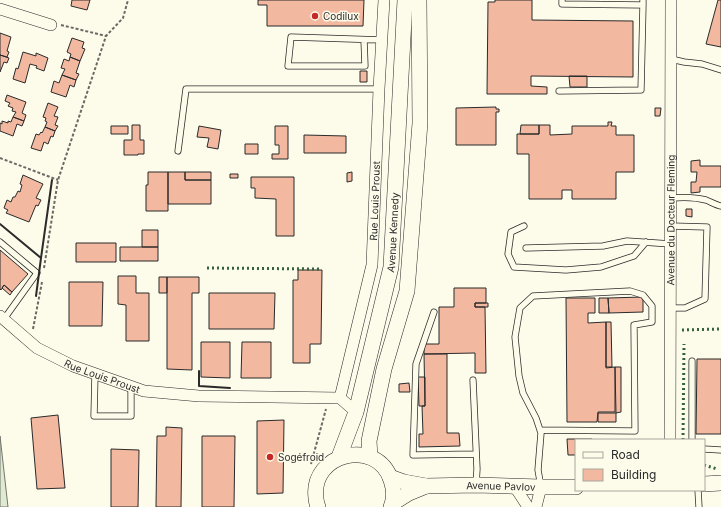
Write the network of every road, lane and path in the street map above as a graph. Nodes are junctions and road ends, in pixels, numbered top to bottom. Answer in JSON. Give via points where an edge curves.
{"nodes":[{"id":1,"x":128,"y":0,"type":"edge"},
{"id":2,"x":384,"y":0,"type":"edge"},
{"id":3,"x":405,"y":0,"type":"edge"},
{"id":4,"x":419,"y":0,"type":"edge"},
{"id":5,"x":562,"y":0,"type":"edge"},
{"id":6,"x":671,"y":0,"type":"edge"},
{"id":7,"x":643,"y":2,"type":"edge"},
{"id":8,"x":0,"y":10,"type":"edge"},
{"id":9,"x":51,"y":25,"type":"joint"},
{"id":10,"x":106,"y":36,"type":"junction"},
{"id":11,"x":364,"y":40,"type":"junction"},
{"id":12,"x":382,"y":40,"type":"junction"},
{"id":13,"x":671,"y":59,"type":"junction"},
{"id":14,"x":721,"y":70,"type":"edge"},
{"id":15,"x":379,"y":89,"type":"junction"},
{"id":16,"x":559,"y":91,"type":"dead end"},
{"id":17,"x":178,"y":151,"type":"dead end"},
{"id":18,"x":0,"y":158,"type":"edge"},
{"id":19,"x":58,"y":180,"type":"junction"},
{"id":20,"x":671,"y":198,"type":"junction"},
{"id":21,"x":721,"y":206,"type":"edge"},
{"id":22,"x":524,"y":226,"type":"dead end"},
{"id":23,"x":671,"y":226,"type":"junction"},
{"id":24,"x":0,"y":242,"type":"edge"},
{"id":25,"x":646,"y":242,"type":"junction"},
{"id":26,"x":671,"y":244,"type":"junction"},
{"id":27,"x":526,"y":248,"type":"dead end"},
{"id":28,"x":44,"y":272,"type":"dead end"},
{"id":29,"x":42,"y":280,"type":"dead end"},
{"id":30,"x":671,"y":308,"type":"junction"},
{"id":31,"x":434,"y":312,"type":"dead end"},
{"id":32,"x":2,"y":317,"type":"edge"},
{"id":33,"x":30,"y":342,"type":"junction"},
{"id":34,"x":692,"y":362,"type":"dead end"},
{"id":35,"x":95,"y":374,"type":"junction"},
{"id":36,"x":473,"y":380,"type":"dead end"},
{"id":37,"x":131,"y":386,"type":"junction"},
{"id":38,"x":334,"y":398,"type":"junction"},
{"id":39,"x":356,"y":412,"type":"junction"},
{"id":40,"x":540,"y":430,"type":"junction"},
{"id":41,"x":670,"y":439,"type":"edge"},
{"id":42,"x":692,"y":439,"type":"edge"},
{"id":43,"x":705,"y":449,"type":"edge"},
{"id":44,"x":721,"y":450,"type":"edge"},
{"id":45,"x":476,"y":454,"type":"junction"},
{"id":46,"x":339,"y":457,"type":"junction"},
{"id":47,"x":370,"y":457,"type":"junction"},
{"id":48,"x":310,"y":471,"type":"dead end"},
{"id":49,"x":390,"y":477,"type":"junction"},
{"id":50,"x":721,"y":483,"type":"edge"},
{"id":51,"x":705,"y":484,"type":"edge"},
{"id":52,"x":476,"y":485,"type":"junction"},
{"id":53,"x":426,"y":486,"type":"junction"},
{"id":54,"x":515,"y":486,"type":"junction"},
{"id":55,"x":575,"y":486,"type":"edge"},
{"id":56,"x":541,"y":487,"type":"junction"},
{"id":57,"x":698,"y":491,"type":"edge"},
{"id":58,"x":392,"y":505,"type":"edge"},
{"id":59,"x":318,"y":507,"type":"edge"},
{"id":60,"x":528,"y":507,"type":"edge"},
{"id":61,"x":536,"y":507,"type":"edge"},
{"id":62,"x":699,"y":507,"type":"edge"}],
"edges":[{"from":1,"to":10,"type":"path","via":[[122,18]]},
{"from":2,"to":12,"type":"street","name":"Rue Louis Proust"},
{"from":3,"to":39,"type":"main road","name":"Avenue Kennedy","via":[[391,267]]},
{"from":4,"to":47,"type":"main road","name":"Avenue Kennedy","via":[[420,123],[407,291],[384,369],[369,441]]},
{"from":5,"to":7,"type":"lane","via":[[562,4]]},
{"from":6,"to":13,"type":"street","name":"Avenue du Docteur Fleming"},
{"from":7,"to":16,"type":"lane","via":[[641,90]]},
{"from":8,"to":9,"type":"street"},
{"from":9,"to":10,"type":"path"},
{"from":10,"to":19,"type":"path"},
{"from":11,"to":11,"type":"lane","via":[[291,37],[288,66],[365,66]]},
{"from":11,"to":12,"type":"lane"},
{"from":12,"to":15,"type":"street","name":"Rue Louis Proust"},
{"from":13,"to":14,"type":"lane"},
{"from":13,"to":20,"type":"street","name":"Avenue du Docteur Fleming"},
{"from":15,"to":17,"type":"lane","via":[[186,89]]},
{"from":15,"to":38,"type":"street","name":"Rue Louis Proust","via":[[372,265]]},
{"from":18,"to":19,"type":"path"},
{"from":19,"to":28,"type":"path"},
{"from":20,"to":21,"type":"lane","via":[[706,200]]},
{"from":20,"to":23,"type":"street","name":"Avenue du Docteur Fleming"},
{"from":22,"to":25,"type":"lane","via":[[511,232],[508,254],[514,266],[566,270],[601,267],[634,256]]},
{"from":23,"to":26,"type":"street","name":"Avenue du Docteur Fleming"},
{"from":23,"to":30,"type":"lane","via":[[707,227],[705,299],[685,308]]},
{"from":24,"to":32,"type":"lane","via":[[37,274]]},
{"from":25,"to":26,"type":"lane"},
{"from":25,"to":27,"type":"lane"},
{"from":26,"to":30,"type":"street","name":"Avenue du Docteur Fleming"},
{"from":29,"to":33,"type":"path"},
{"from":30,"to":41,"type":"street","name":"Avenue du Docteur Fleming"},
{"from":31,"to":45,"type":"lane","via":[[416,364],[413,455]]},
{"from":32,"to":33,"type":"street","name":"Rue Louis Proust"},
{"from":33,"to":35,"type":"street","name":"Rue Louis Proust","via":[[72,366]]},
{"from":34,"to":42,"type":"lane"},
{"from":35,"to":37,"type":"street","name":"Rue Louis Proust"},
{"from":35,"to":37,"type":"lane","via":[[94,416],[131,416]]},
{"from":36,"to":45,"type":"lane"},
{"from":37,"to":38,"type":"street","name":"Rue Louis Proust","via":[[144,391],[199,396]]},
{"from":38,"to":39,"type":"street"},
{"from":38,"to":48,"type":"path"},
{"from":39,"to":46,"type":"main road","name":"Avenue Kennedy"},
{"from":40,"to":40,"type":"lane","via":[[523,393],[519,376],[515,338],[520,308],[533,296],[630,291],[643,295],[652,306],[652,322],[634,325],[635,431]]},
{"from":40,"to":56,"type":"lane","via":[[538,470]]},
{"from":43,"to":44,"type":"lane"},
{"from":45,"to":52,"type":"lane"},
{"from":46,"to":47,"type":"main road","via":[[360,454]]},
{"from":46,"to":59,"type":"main road","via":[[329,464],[316,485]]},
{"from":47,"to":49,"type":"main road","via":[[386,469]]},
{"from":49,"to":53,"type":"main road","name":"Avenue Pavlov"},
{"from":49,"to":58,"type":"main road","via":[[394,494]]},
{"from":50,"to":51,"type":"main road"},
{"from":52,"to":53,"type":"main road","name":"Avenue Pavlov"},
{"from":52,"to":54,"type":"main road","name":"Avenue Pavlov"},
{"from":53,"to":58,"type":"main road","name":"Avenue Pavlov","via":[[409,493]]},
{"from":54,"to":56,"type":"main road","name":"Avenue Pavlov"},
{"from":54,"to":60,"type":"street"},
{"from":55,"to":56,"type":"main road","name":"Avenue Pavlov"},
{"from":56,"to":61,"type":"street"},
{"from":57,"to":62,"type":"lane"}]}
